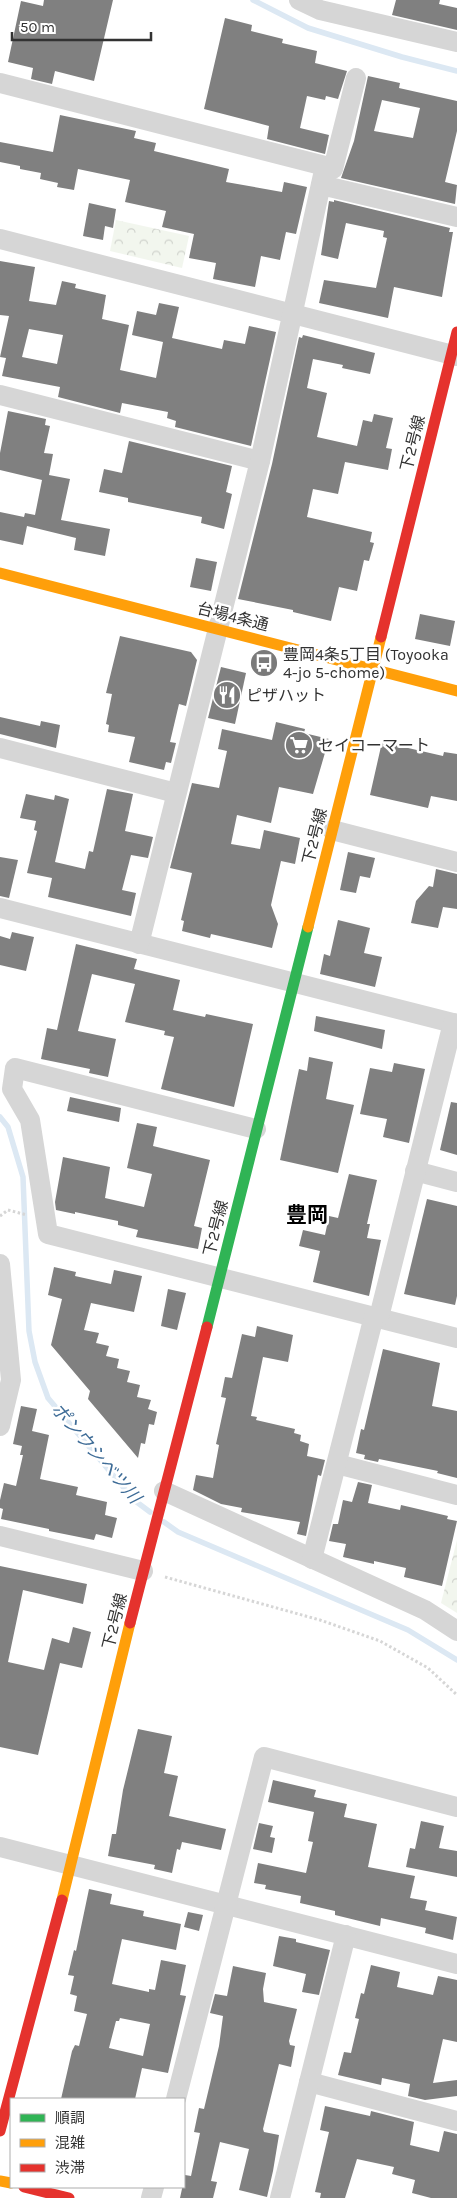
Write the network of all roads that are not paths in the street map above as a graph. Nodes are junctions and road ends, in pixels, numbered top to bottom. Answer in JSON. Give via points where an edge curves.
{"nodes":[{"id":1,"x":299,"y":0,"type":"edge"},
{"id":2,"x":457,"y":42,"type":"edge"},
{"id":3,"x":356,"y":78,"type":"dead end"},
{"id":4,"x":0,"y":82,"type":"edge"},
{"id":5,"x":323,"y":175,"type":"junction"},
{"id":6,"x":457,"y":217,"type":"edge"},
{"id":7,"x":0,"y":239,"type":"edge"},
{"id":8,"x":293,"y":314,"type":"junction"},
{"id":9,"x":457,"y":332,"type":"edge"},
{"id":10,"x":454,"y":355,"type":"edge"},
{"id":11,"x":0,"y":395,"type":"edge"},
{"id":12,"x":260,"y":461,"type":"junction"},
{"id":13,"x":0,"y":573,"type":"edge"},
{"id":14,"x":217,"y":629,"type":"junction"},
{"id":15,"x":373,"y":668,"type":"junction"},
{"id":16,"x":457,"y":691,"type":"edge"},
{"id":17,"x":0,"y":748,"type":"edge"},
{"id":18,"x":176,"y":793,"type":"junction"},
{"id":19,"x":332,"y":830,"type":"junction"},
{"id":20,"x":457,"y":862,"type":"edge"},
{"id":21,"x":0,"y":908,"type":"edge"},
{"id":22,"x":139,"y":944,"type":"junction"},
{"id":23,"x":293,"y":984,"type":"junction"},
{"id":24,"x":455,"y":1023,"type":"edge"},
{"id":25,"x":256,"y":1129,"type":"junction"},
{"id":26,"x":415,"y":1172,"type":"junction"},
{"id":27,"x":457,"y":1182,"type":"edge"},
{"id":28,"x":0,"y":1264,"type":"edge"},
{"id":29,"x":220,"y":1277,"type":"junction"},
{"id":30,"x":376,"y":1317,"type":"junction"},
{"id":31,"x":457,"y":1338,"type":"edge"},
{"id":32,"x":6,"y":1379,"type":"edge"},
{"id":33,"x":0,"y":1426,"type":"edge"},
{"id":34,"x":337,"y":1464,"type":"junction"},
{"id":35,"x":457,"y":1495,"type":"edge"},
{"id":36,"x":162,"y":1498,"type":"junction"},
{"id":37,"x":0,"y":1536,"type":"edge"},
{"id":38,"x":312,"y":1559,"type":"junction"},
{"id":39,"x":143,"y":1571,"type":"junction"},
{"id":40,"x":457,"y":1631,"type":"edge"},
{"id":41,"x":457,"y":1807,"type":"edge"},
{"id":42,"x":0,"y":1847,"type":"edge"},
{"id":43,"x":71,"y":1865,"type":"junction"},
{"id":44,"x":225,"y":1904,"type":"junction"},
{"id":45,"x":346,"y":1935,"type":"junction"},
{"id":46,"x":457,"y":1964,"type":"edge"},
{"id":47,"x":309,"y":2082,"type":"junction"},
{"id":48,"x":176,"y":2098,"type":"edge"},
{"id":49,"x":457,"y":2121,"type":"edge"},
{"id":50,"x":0,"y":2131,"type":"edge"},
{"id":51,"x":28,"y":2188,"type":"edge"},
{"id":52,"x":69,"y":2198,"type":"edge"},
{"id":53,"x":280,"y":2198,"type":"edge"}],
"edges":[{"from":1,"to":2,"type":"street","via":[[320,10]]},
{"from":3,"to":5,"type":"street","via":[[333,169]]},
{"from":4,"to":5,"type":"street"},
{"from":5,"to":6,"type":"street"},
{"from":5,"to":8,"type":"street"},
{"from":7,"to":8,"type":"street"},
{"from":8,"to":10,"type":"street"},
{"from":8,"to":12,"type":"street"},
{"from":9,"to":10,"type":"street","name":"下2号線"},
{"from":10,"to":15,"type":"street","name":"下2号線"},
{"from":11,"to":12,"type":"street"},
{"from":12,"to":14,"type":"street"},
{"from":13,"to":14,"type":"street","name":"台場4条通"},
{"from":14,"to":15,"type":"street","name":"台場4条通"},
{"from":14,"to":18,"type":"street"},
{"from":15,"to":16,"type":"street","name":"台場4条通"},
{"from":15,"to":19,"type":"street","name":"下2号線"},
{"from":17,"to":18,"type":"street"},
{"from":18,"to":22,"type":"street"},
{"from":19,"to":20,"type":"street"},
{"from":19,"to":23,"type":"street","name":"下2号線"},
{"from":21,"to":22,"type":"street"},
{"from":22,"to":23,"type":"street"},
{"from":23,"to":24,"type":"street"},
{"from":23,"to":25,"type":"street","name":"下2号線"},
{"from":24,"to":26,"type":"street"},
{"from":25,"to":29,"type":"street","name":"下2号線"},
{"from":25,"to":29,"type":"street","via":[[15,1068],[12,1089],[30,1120],[48,1234]]},
{"from":26,"to":27,"type":"street"},
{"from":26,"to":30,"type":"street"},
{"from":28,"to":32,"type":"street"},
{"from":29,"to":30,"type":"street"},
{"from":29,"to":36,"type":"street","name":"下2号線"},
{"from":30,"to":31,"type":"street"},
{"from":30,"to":34,"type":"street"},
{"from":32,"to":33,"type":"street"},
{"from":34,"to":35,"type":"street"},
{"from":34,"to":38,"type":"street"},
{"from":36,"to":38,"type":"street"},
{"from":36,"to":39,"type":"street","name":"下2号線"},
{"from":37,"to":39,"type":"street"},
{"from":38,"to":40,"type":"street","via":[[425,1610]]},
{"from":39,"to":43,"type":"street","name":"下2号線"},
{"from":41,"to":44,"type":"street","via":[[264,1757]]},
{"from":42,"to":43,"type":"street"},
{"from":43,"to":44,"type":"street"},
{"from":43,"to":50,"type":"street","name":"下2号線"},
{"from":44,"to":45,"type":"street"},
{"from":44,"to":48,"type":"street"},
{"from":45,"to":46,"type":"street"},
{"from":45,"to":47,"type":"street"},
{"from":47,"to":49,"type":"street"},
{"from":47,"to":53,"type":"street"},
{"from":51,"to":52,"type":"street"}]}
